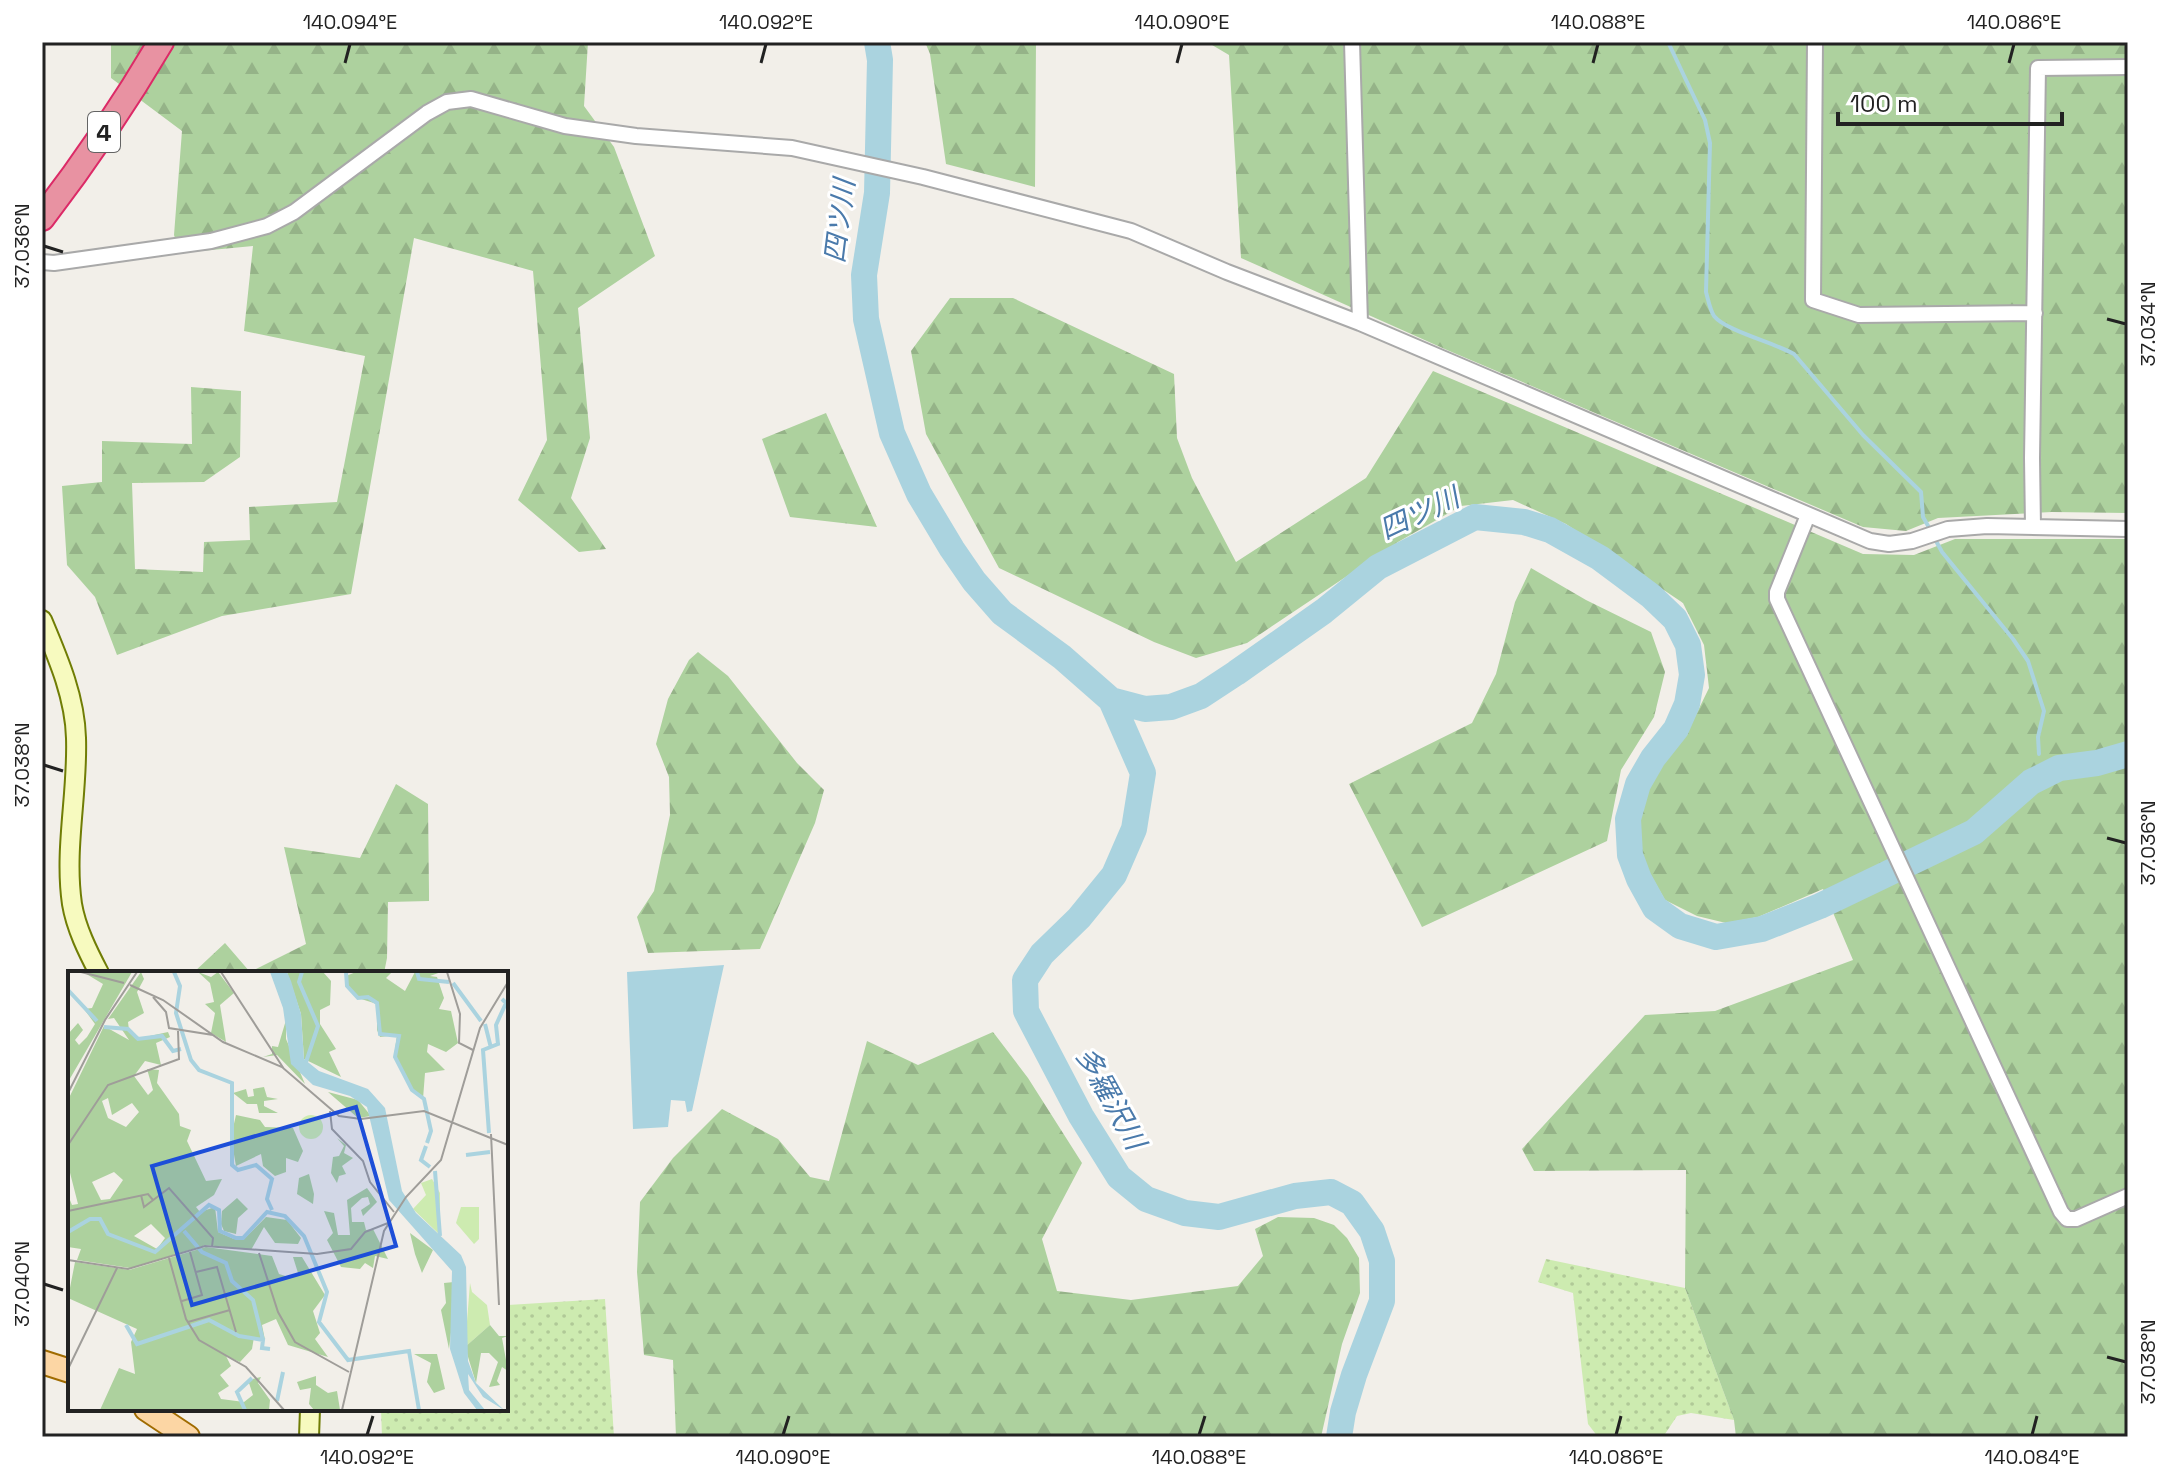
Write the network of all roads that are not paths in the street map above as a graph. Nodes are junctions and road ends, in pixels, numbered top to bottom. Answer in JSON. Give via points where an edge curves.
{"nodes":[{"id":1,"x":161,"y":42,"type":"edge"},
{"id":2,"x":1352,"y":42,"type":"edge"},
{"id":3,"x":1815,"y":42,"type":"edge"},
{"id":4,"x":2128,"y":67,"type":"edge"},
{"id":5,"x":42,"y":218,"type":"edge"},
{"id":6,"x":42,"y":262,"type":"edge"},
{"id":7,"x":2035,"y":313,"type":"junction"},
{"id":8,"x":1360,"y":323,"type":"junction"},
{"id":9,"x":1808,"y":515,"type":"junction"},
{"id":10,"x":2033,"y":527,"type":"junction"},
{"id":11,"x":2128,"y":529,"type":"edge"},
{"id":12,"x":42,"y":620,"type":"edge"},
{"id":13,"x":98,"y":971,"type":"edge"},
{"id":14,"x":2128,"y":1196,"type":"edge"},
{"id":15,"x":42,"y":1362,"type":"edge"},
{"id":16,"x":68,"y":1370,"type":"edge"},
{"id":17,"x":149,"y":1411,"type":"edge"},
{"id":18,"x":310,"y":1411,"type":"edge"},
{"id":19,"x":188,"y":1437,"type":"edge"},
{"id":20,"x":309,"y":1437,"type":"edge"}],
"edges":[{"from":1,"to":5,"type":"highway","number":"4"},
{"from":2,"to":8,"type":"street"},
{"from":3,"to":7,"type":"street","via":[[1813,300],[1859,315]]},
{"from":4,"to":7,"type":"street","via":[[2038,68]]},
{"from":6,"to":8,"type":"street","via":[[201,243],[267,226],[294,212],[427,113],[447,102],[471,99],[565,126],[792,148],[923,177],[1131,231]]},
{"from":7,"to":10,"type":"street"},
{"from":8,"to":9,"type":"street"},
{"from":9,"to":10,"type":"street","via":[[1889,544],[1948,529]]},
{"from":9,"to":14,"type":"street","via":[[1777,599],[2061,1212],[2076,1219]]},
{"from":10,"to":11,"type":"street"},
{"from":12,"to":13,"type":"street","via":[[73,710],[72,907]]},
{"from":15,"to":16,"type":"main road"},
{"from":17,"to":19,"type":"main road"},
{"from":18,"to":20,"type":"street"}]}
